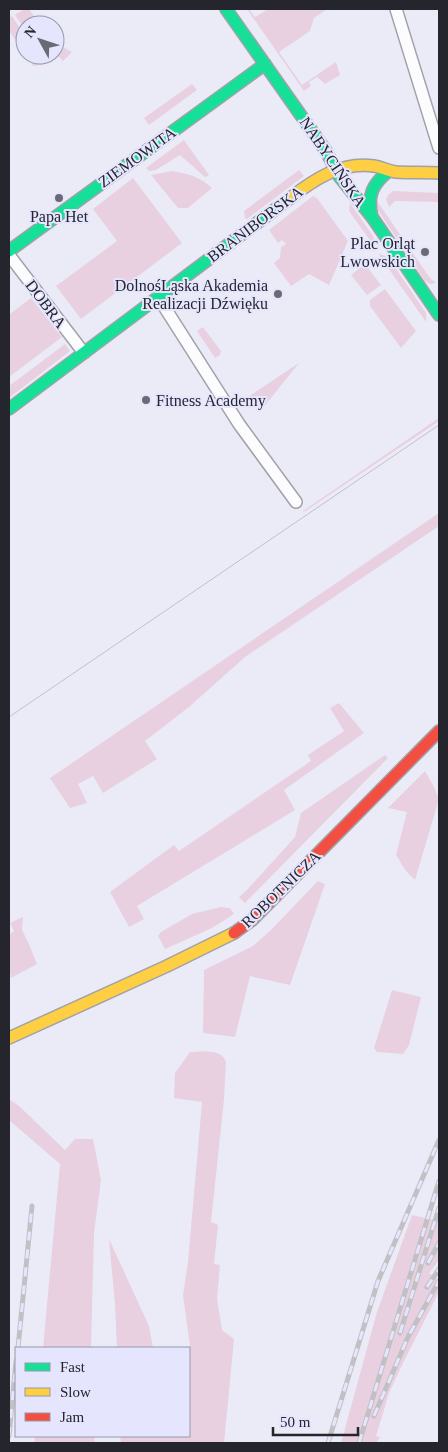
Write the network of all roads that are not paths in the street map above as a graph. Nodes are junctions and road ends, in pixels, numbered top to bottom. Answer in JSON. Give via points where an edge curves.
{"nodes":[{"id":1,"x":226,"y":9,"type":"edge"},
{"id":2,"x":396,"y":9,"type":"edge"},
{"id":3,"x":265,"y":64,"type":"junction"},
{"id":4,"x":439,"y":148,"type":"edge"},
{"id":5,"x":335,"y":169,"type":"junction"},
{"id":6,"x":389,"y":171,"type":"junction"},
{"id":7,"x":439,"y":173,"type":"edge"},
{"id":8,"x":372,"y":217,"type":"junction"},
{"id":9,"x":9,"y":251,"type":"edge"},
{"id":10,"x":9,"y":255,"type":"edge"},
{"id":11,"x":158,"y":297,"type":"junction"},
{"id":12,"x":439,"y":315,"type":"edge"},
{"id":13,"x":84,"y":353,"type":"junction"},
{"id":14,"x":9,"y":409,"type":"edge"},
{"id":15,"x":296,"y":502,"type":"dead end"},
{"id":16,"x":439,"y":731,"type":"edge"},
{"id":17,"x":9,"y":1038,"type":"edge"}],
"edges":[{"from":1,"to":3,"type":"street","name":"NABYCIŃSKA"},
{"from":2,"to":4,"type":"street"},
{"from":3,"to":5,"type":"street","name":"NABYCIŃSKA"},
{"from":3,"to":9,"type":"street","name":"ZIEMOWITA"},
{"from":5,"to":6,"type":"street","via":[[360,165]]},
{"from":5,"to":8,"type":"street","name":"NABYCIŃSKA"},
{"from":5,"to":11,"type":"street","name":"BRANIBORSKA","via":[[306,186]]},
{"from":6,"to":7,"type":"street"},
{"from":6,"to":8,"type":"street","via":[[378,178],[370,191],[368,199]]},
{"from":8,"to":12,"type":"street","name":"NABYCIŃSKA"},
{"from":10,"to":13,"type":"street","name":"DOBRA"},
{"from":11,"to":13,"type":"street","name":"BRANIBORSKA"},
{"from":11,"to":15,"type":"street","via":[[239,424]]},
{"from":13,"to":14,"type":"street","name":"BRANIBORSKA"},
{"from":16,"to":17,"type":"street","name":"ROBOTNICZA","via":[[252,920],[167,966]]}]}
